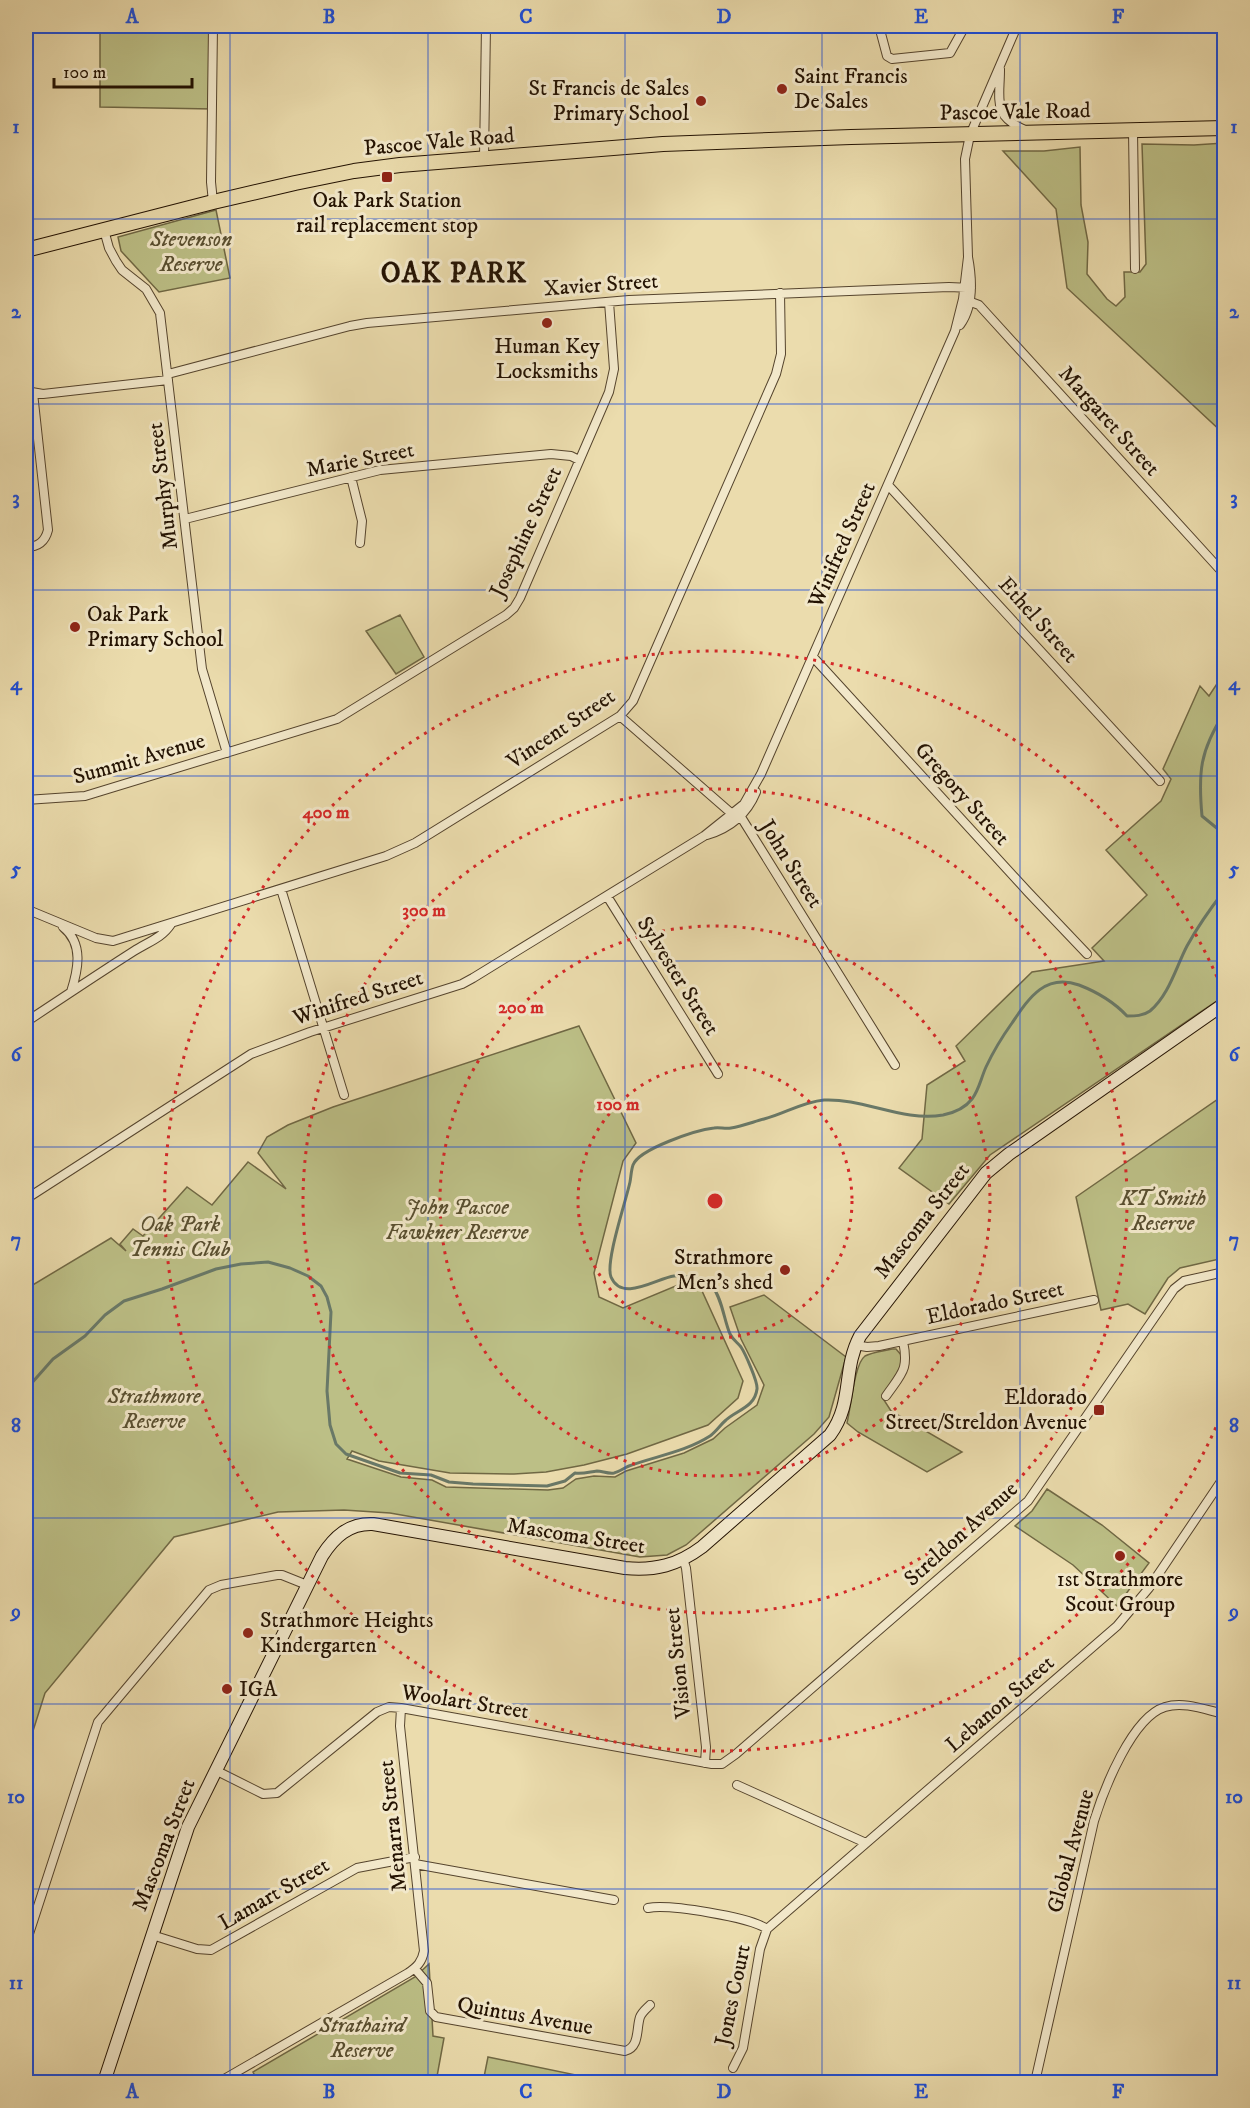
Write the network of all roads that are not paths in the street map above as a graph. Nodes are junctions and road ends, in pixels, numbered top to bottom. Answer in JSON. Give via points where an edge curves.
{"nodes":[{"id":1,"x":213,"y":26,"type":"edge"},
{"id":2,"x":486,"y":26,"type":"edge"},
{"id":3,"x":879,"y":26,"type":"edge"},
{"id":4,"x":965,"y":26,"type":"edge"},
{"id":5,"x":1017,"y":26,"type":"edge"},
{"id":6,"x":1000,"y":65,"type":"junction"},
{"id":7,"x":1224,"y":128,"type":"edge"},
{"id":8,"x":1133,"y":131,"type":"junction"},
{"id":9,"x":1035,"y":134,"type":"junction"},
{"id":10,"x":970,"y":135,"type":"junction"},
{"id":11,"x":484,"y":158,"type":"junction"},
{"id":12,"x":213,"y":202,"type":"junction"},
{"id":13,"x":104,"y":230,"type":"junction"},
{"id":14,"x":26,"y":250,"type":"edge"},
{"id":15,"x":1135,"y":269,"type":"dead end"},
{"id":16,"x":967,"y":287,"type":"junction"},
{"id":17,"x":780,"y":293,"type":"junction"},
{"id":18,"x":966,"y":300,"type":"junction"},
{"id":19,"x":609,"y":302,"type":"junction"},
{"id":20,"x":168,"y":377,"type":"junction"},
{"id":21,"x":29,"y":392,"type":"edge"},
{"id":22,"x":579,"y":460,"type":"junction"},
{"id":23,"x":351,"y":477,"type":"junction"},
{"id":24,"x":888,"y":484,"type":"junction"},
{"id":25,"x":185,"y":519,"type":"junction"},
{"id":26,"x":360,"y":543,"type":"dead end"},
{"id":27,"x":26,"y":548,"type":"edge"},
{"id":28,"x":1224,"y":574,"type":"edge"},
{"id":29,"x":813,"y":657,"type":"junction"},
{"id":30,"x":620,"y":716,"type":"junction"},
{"id":31,"x":227,"y":753,"type":"junction"},
{"id":32,"x":761,"y":774,"type":"junction"},
{"id":33,"x":1160,"y":781,"type":"dead end"},
{"id":34,"x":26,"y":800,"type":"edge"},
{"id":35,"x":731,"y":813,"type":"junction"},
{"id":36,"x":741,"y":817,"type":"junction"},
{"id":37,"x":704,"y":836,"type":"junction"},
{"id":38,"x":279,"y":890,"type":"junction"},
{"id":39,"x":607,"y":896,"type":"junction"},
{"id":40,"x":26,"y":909,"type":"edge"},
{"id":41,"x":55,"y":921,"type":"junction"},
{"id":42,"x":171,"y":924,"type":"junction"},
{"id":43,"x":146,"y":932,"type":"junction"},
{"id":44,"x":138,"y":949,"type":"junction"},
{"id":45,"x":1087,"y":954,"type":"dead end"},
{"id":46,"x":71,"y":993,"type":"junction"},
{"id":47,"x":1224,"y":1004,"type":"edge"},
{"id":48,"x":26,"y":1022,"type":"edge"},
{"id":49,"x":323,"y":1028,"type":"junction"},
{"id":50,"x":895,"y":1065,"type":"dead end"},
{"id":51,"x":718,"y":1074,"type":"dead end"},
{"id":52,"x":344,"y":1095,"type":"dead end"},
{"id":53,"x":26,"y":1199,"type":"edge"},
{"id":54,"x":1224,"y":1272,"type":"edge"},
{"id":55,"x":1094,"y":1300,"type":"dead end"},
{"id":56,"x":903,"y":1341,"type":"junction"},
{"id":57,"x":855,"y":1345,"type":"junction"},
{"id":58,"x":886,"y":1396,"type":"dead end"},
{"id":59,"x":1224,"y":1477,"type":"edge"},
{"id":60,"x":683,"y":1560,"type":"junction"},
{"id":61,"x":307,"y":1585,"type":"junction"},
{"id":62,"x":401,"y":1708,"type":"junction"},
{"id":63,"x":1224,"y":1714,"type":"edge"},
{"id":64,"x":705,"y":1762,"type":"junction"},
{"id":65,"x":215,"y":1770,"type":"junction"},
{"id":66,"x":737,"y":1785,"type":"dead end"},
{"id":67,"x":866,"y":1843,"type":"junction"},
{"id":68,"x":415,"y":1860,"type":"junction"},
{"id":69,"x":614,"y":1900,"type":"dead end"},
{"id":70,"x":648,"y":1908,"type":"dead end"},
{"id":71,"x":767,"y":1929,"type":"junction"},
{"id":72,"x":152,"y":1935,"type":"junction"},
{"id":73,"x":26,"y":1943,"type":"edge"},
{"id":74,"x":415,"y":1969,"type":"junction"},
{"id":75,"x":650,"y":2005,"type":"dead end"},
{"id":76,"x":733,"y":2068,"type":"dead end"},
{"id":77,"x":104,"y":2082,"type":"edge"},
{"id":78,"x":219,"y":2082,"type":"edge"},
{"id":79,"x":1035,"y":2082,"type":"edge"}],
"edges":[{"from":1,"to":12,"type":"street"},
{"from":2,"to":11,"type":"street"},
{"from":3,"to":4,"type":"street","via":[[887,56],[892,59],[950,53]]},
{"from":5,"to":6,"type":"street","name":"Winifred Street"},
{"from":6,"to":9,"type":"street","via":[[1002,113],[1008,122]]},
{"from":6,"to":10,"type":"street","name":"Winifred Street"},
{"from":7,"to":8,"type":"main road","name":"Pascoe Vale Road"},
{"from":8,"to":9,"type":"main road","name":"Pascoe Vale Road"},
{"from":8,"to":15,"type":"street"},
{"from":9,"to":10,"type":"main road","name":"Pascoe Vale Road"},
{"from":10,"to":11,"type":"main road","name":"Pascoe Vale Road","via":[[663,144]]},
{"from":10,"to":16,"type":"street","name":"Winifred Street","via":[[965,159]]},
{"from":11,"to":12,"type":"main road","name":"Pascoe Vale Road","via":[[354,171]]},
{"from":12,"to":13,"type":"main road","name":"Pascoe Vale Road"},
{"from":13,"to":14,"type":"main road","name":"Pascoe Vale Road"},
{"from":13,"to":20,"type":"street","name":"Murphy Street","via":[[113,258],[146,289],[160,313]]},
{"from":16,"to":17,"type":"street","name":"Xavier Street"},
{"from":16,"to":18,"type":"street","name":"Winifred Street"},
{"from":17,"to":19,"type":"street","name":"Xavier Street"},
{"from":17,"to":30,"type":"street","name":"Vincent Street","via":[[781,354],[776,374],[633,701]]},
{"from":18,"to":24,"type":"street","name":"Winifred Street"},
{"from":18,"to":28,"type":"street","name":"Margaret Street","via":[[979,305]]},
{"from":19,"to":20,"type":"street","name":"Xavier Street","via":[[350,326]]},
{"from":19,"to":22,"type":"street","name":"Josephine Street","via":[[613,378]]},
{"from":20,"to":21,"type":"street","name":"Xavier Street","via":[[43,394]]},
{"from":20,"to":25,"type":"street","name":"Murphy Street"},
{"from":21,"to":27,"type":"street","via":[[48,530],[45,540]]},
{"from":22,"to":23,"type":"street","name":"Marie Street","via":[[551,454],[396,468]]},
{"from":22,"to":31,"type":"street","name":"Josephine Street","via":[[520,598],[506,615],[344,716]]},
{"from":23,"to":25,"type":"street","name":"Marie Street"},
{"from":23,"to":26,"type":"street","via":[[362,521]]},
{"from":24,"to":29,"type":"street","name":"Winifred Street"},
{"from":24,"to":33,"type":"street","name":"Ethel Street"},
{"from":25,"to":31,"type":"street","name":"Murphy Street","via":[[202,669]]},
{"from":29,"to":32,"type":"street","name":"Winifred Street"},
{"from":29,"to":45,"type":"street","name":"Gregory Street"},
{"from":30,"to":35,"type":"street","name":"John Street"},
{"from":30,"to":38,"type":"street","name":"Vincent Street","via":[[401,850]]},
{"from":31,"to":34,"type":"street","name":"Summit Avenue","via":[[85,796]]},
{"from":32,"to":35,"type":"street","name":"Winifred Street","via":[[744,804]]},
{"from":32,"to":36,"type":"street","name":"Winifred Street","via":[[752,801]]},
{"from":35,"to":36,"type":"street","name":"John Street"},
{"from":35,"to":37,"type":"street","name":"Winifred Street"},
{"from":36,"to":37,"type":"street","name":"Winifred Street"},
{"from":36,"to":50,"type":"street","name":"John Street"},
{"from":37,"to":39,"type":"street","name":"Winifred Street"},
{"from":38,"to":42,"type":"street","name":"Vincent Street"},
{"from":38,"to":49,"type":"street"},
{"from":39,"to":49,"type":"street","name":"Winifred Street","via":[[462,984]]},
{"from":39,"to":51,"type":"street","name":"Sylvester Street"},
{"from":40,"to":41,"type":"street","name":"Vincent Street"},
{"from":41,"to":43,"type":"street","name":"Vincent Street","via":[[104,940]]},
{"from":41,"to":46,"type":"street","via":[[71,935],[78,957]]},
{"from":42,"to":43,"type":"street","name":"Vincent Street"},
{"from":42,"to":44,"type":"street","name":"Vincent Street","via":[[158,938]]},
{"from":43,"to":44,"type":"street"},
{"from":44,"to":46,"type":"street","name":"Vincent Street"},
{"from":46,"to":48,"type":"street","name":"Vincent Street"},
{"from":47,"to":57,"type":"main road","name":"Mascoma Street","via":[[986,1173]]},
{"from":49,"to":52,"type":"street"},
{"from":49,"to":53,"type":"street","name":"Winifred Street","via":[[251,1054]]},
{"from":54,"to":64,"type":"street","name":"Streldon Avenue","via":[[1184,1281],[1174,1289],[1028,1501],[736,1754],[722,1764]]},
{"from":55,"to":56,"type":"street","name":"Eldorado Street"},
{"from":56,"to":57,"type":"street","name":"Eldorado Street","via":[[872,1347]]},
{"from":56,"to":58,"type":"street","name":"Eldorado Street","via":[[906,1366]]},
{"from":57,"to":60,"type":"main road","name":"Mascoma Street","via":[[843,1410],[830,1435]]},
{"from":59,"to":67,"type":"street","name":"Lebanon Street","via":[[1149,1588],[1117,1626]]},
{"from":60,"to":61,"type":"main road","name":"Mascoma Street","via":[[652,1569],[625,1568],[365,1524],[332,1541]]},
{"from":60,"to":64,"type":"street","name":"Vision Street"},
{"from":61,"to":65,"type":"main road","name":"Mascoma Street"},
{"from":61,"to":73,"type":"street","via":[[276,1575],[209,1590],[101,1718]]},
{"from":62,"to":64,"type":"street","name":"Woolart Street"},
{"from":62,"to":65,"type":"street","name":"Woolart Street","via":[[377,1712],[277,1793],[263,1794]]},
{"from":62,"to":68,"type":"street","name":"Menarra Street"},
{"from":63,"to":79,"type":"street","name":"Global Avenue","via":[[1183,1705],[1151,1713],[1138,1727],[1108,1784],[1094,1821]]},
{"from":65,"to":72,"type":"main road","name":"Mascoma Street","via":[[188,1827]]},
{"from":66,"to":67,"type":"street"},
{"from":67,"to":71,"type":"street","name":"Lebanon Street"},
{"from":68,"to":69,"type":"street","name":"Lamart Street"},
{"from":68,"to":72,"type":"street","name":"Lamart Street","via":[[357,1868],[211,1950],[197,1950]]},
{"from":68,"to":74,"type":"street","name":"Menarra Street","via":[[424,1941],[423,1956]]},
{"from":70,"to":71,"type":"street","via":[[666,1906],[751,1922]]},
{"from":71,"to":76,"type":"street","name":"Jones Court","via":[[760,1948],[743,2048]]},
{"from":72,"to":77,"type":"main road","name":"Mascoma Street"},
{"from":74,"to":75,"type":"street","name":"Quintus Avenue","via":[[428,1986],[431,2014],[440,2019],[628,2051],[635,2045],[642,2014]]},
{"from":74,"to":78,"type":"street"}]}
